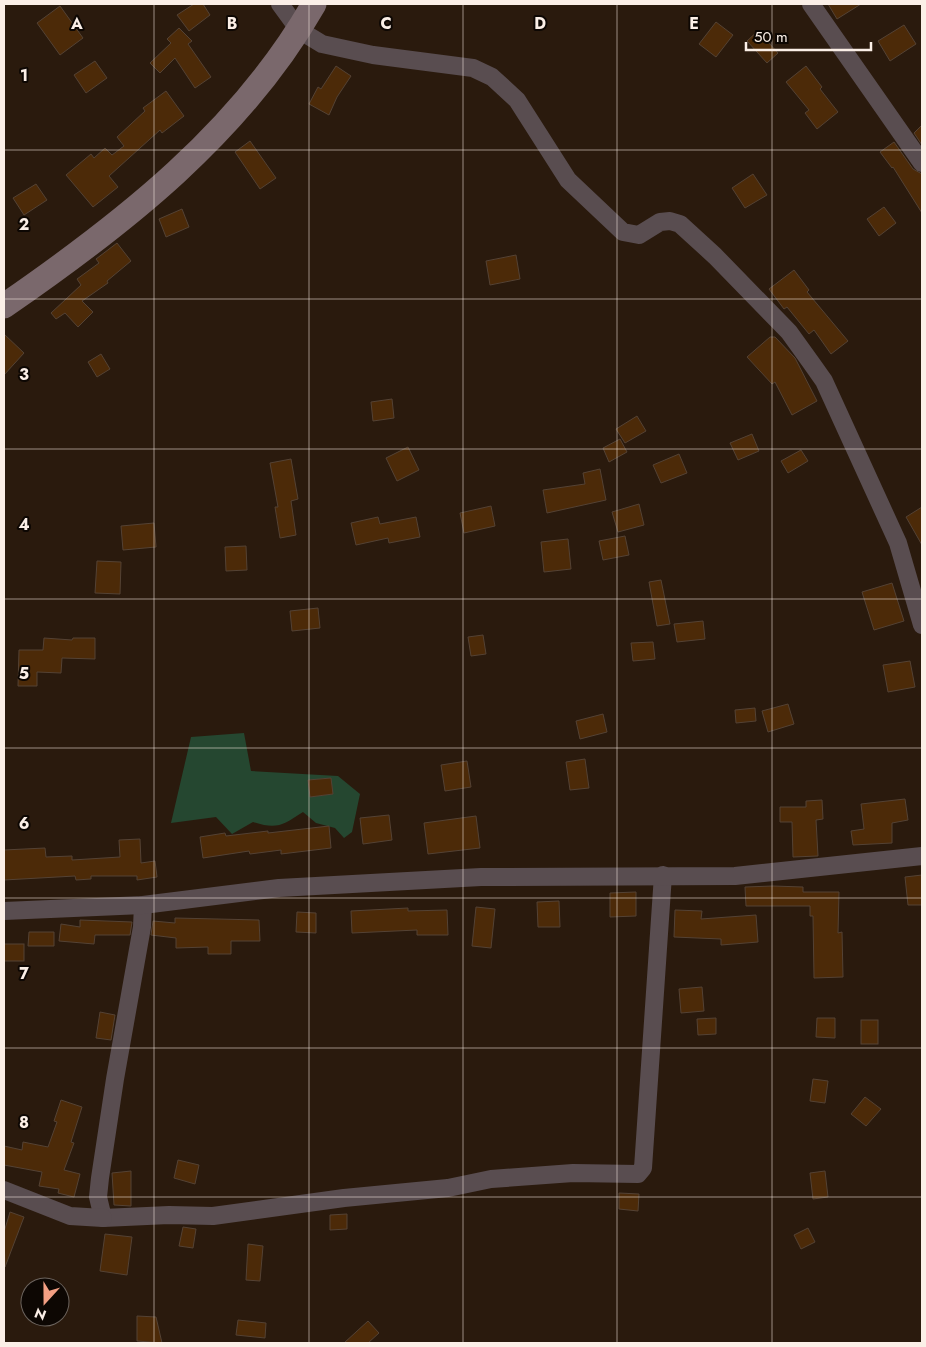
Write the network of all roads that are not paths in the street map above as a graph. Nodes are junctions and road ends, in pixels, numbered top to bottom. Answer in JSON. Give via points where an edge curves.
{"nodes":[{"id":1,"x":280,"y":4,"type":"edge"},
{"id":2,"x":314,"y":4,"type":"edge"},
{"id":3,"x":811,"y":4,"type":"edge"},
{"id":4,"x":299,"y":30,"type":"junction"},
{"id":5,"x":922,"y":163,"type":"edge"},
{"id":6,"x":4,"y":306,"type":"edge"},
{"id":7,"x":922,"y":626,"type":"edge"},
{"id":8,"x":922,"y":856,"type":"edge"},
{"id":9,"x":663,"y":875,"type":"junction"},
{"id":10,"x":143,"y":905,"type":"junction"},
{"id":11,"x":4,"y":911,"type":"edge"},
{"id":12,"x":4,"y":1190,"type":"edge"},
{"id":13,"x":103,"y":1218,"type":"junction"}],
"edges":[{"from":1,"to":4,"type":"street"},
{"from":2,"to":4,"type":"street"},
{"from":3,"to":5,"type":"street"},
{"from":4,"to":6,"type":"street","via":[[246,100],[170,179],[92,245]]},
{"from":4,"to":7,"type":"street","via":[[322,44],[341,49],[473,68],[492,77],[517,100],[568,180],[623,232],[639,236],[660,222],[670,221],[694,235],[789,332],[824,381],[898,543]]},
{"from":8,"to":9,"type":"street","via":[[736,876]]},
{"from":9,"to":10,"type":"street","via":[[481,877],[279,888]]},
{"from":9,"to":13,"type":"street","via":[[643,1168],[638,1174],[491,1179],[448,1188],[213,1216]]},
{"from":10,"to":11,"type":"street"},
{"from":10,"to":13,"type":"street","via":[[141,935],[98,1197]]},
{"from":12,"to":13,"type":"street","via":[[70,1216]]}]}
